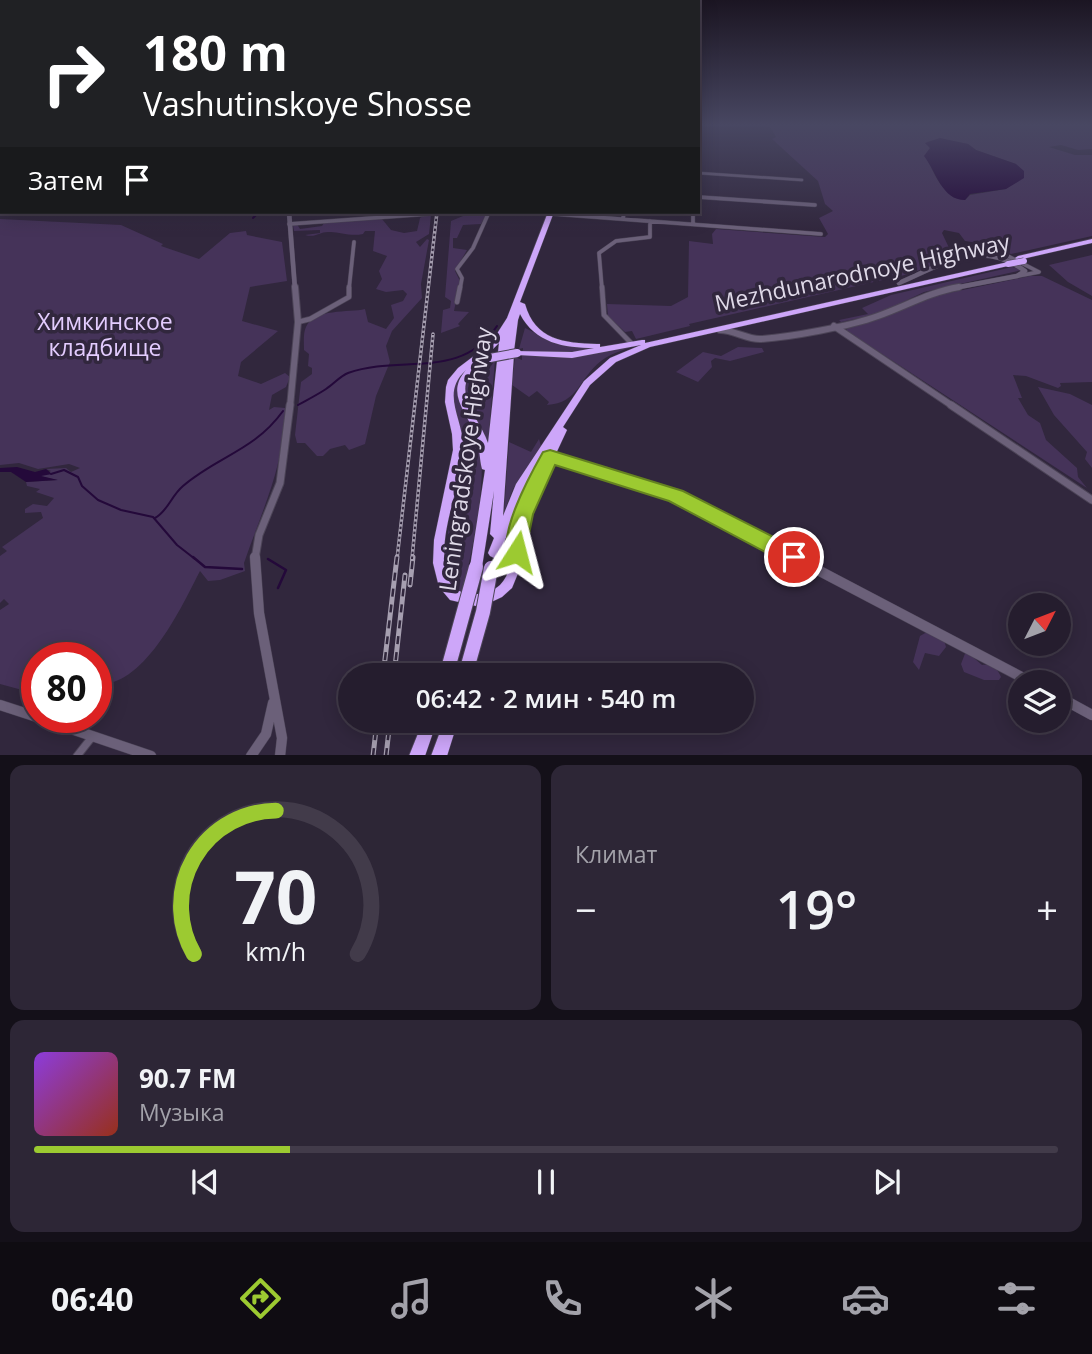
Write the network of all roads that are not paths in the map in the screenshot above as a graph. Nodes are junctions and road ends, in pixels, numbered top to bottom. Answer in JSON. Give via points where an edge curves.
{"nodes":[{"id":1,"x":700,"y":173,"type":"edge"},
{"id":2,"x":802,"y":180,"type":"dead end"},
{"id":3,"x":700,"y":197,"type":"edge"},
{"id":4,"x":815,"y":205,"type":"dead end"},
{"id":5,"x":289,"y":214,"type":"edge"},
{"id":6,"x":428,"y":214,"type":"dead end"},
{"id":7,"x":488,"y":214,"type":"edge"},
{"id":8,"x":553,"y":214,"type":"edge"},
{"id":9,"x":553,"y":214,"type":"edge"},
{"id":10,"x":565,"y":214,"type":"edge"},
{"id":11,"x":624,"y":214,"type":"edge"},
{"id":12,"x":693,"y":214,"type":"edge"},
{"id":13,"x":623,"y":219,"type":"junction"},
{"id":14,"x":650,"y":221,"type":"junction"},
{"id":15,"x":289,"y":224,"type":"junction"},
{"id":16,"x":693,"y":224,"type":"junction"},
{"id":17,"x":821,"y":234,"type":"dead end"},
{"id":18,"x":354,"y":242,"type":"dead end"},
{"id":19,"x":1092,"y":243,"type":"edge"},
{"id":20,"x":974,"y":253,"type":"junction"},
{"id":21,"x":1005,"y":262,"type":"junction"},
{"id":22,"x":1017,"y":276,"type":"junction"},
{"id":23,"x":899,"y":283,"type":"junction"},
{"id":24,"x":457,"y":302,"type":"dead end"},
{"id":25,"x":520,"y":303,"type":"junction"},
{"id":26,"x":508,"y":320,"type":"junction"},
{"id":27,"x":298,"y":321,"type":"junction"},
{"id":28,"x":746,"y":323,"type":"junction"},
{"id":29,"x":838,"y":326,"type":"junction"},
{"id":30,"x":715,"y":330,"type":"junction"},
{"id":31,"x":740,"y":334,"type":"junction"},
{"id":32,"x":636,"y":342,"type":"junction"},
{"id":33,"x":581,"y":392,"type":"junction"},
{"id":34,"x":550,"y":457,"type":"junction"},
{"id":35,"x":1092,"y":500,"type":"edge"},
{"id":36,"x":486,"y":502,"type":"junction"},
{"id":37,"x":494,"y":553,"type":"junction"},
{"id":38,"x":450,"y":663,"type":"edge"},
{"id":39,"x":469,"y":663,"type":"edge"},
{"id":40,"x":1008,"y":670,"type":"edge"},
{"id":41,"x":274,"y":701,"type":"junction"},
{"id":42,"x":1071,"y":704,"type":"edge"},
{"id":43,"x":0,"y":705,"type":"edge"},
{"id":44,"x":21,"y":712,"type":"edge"},
{"id":45,"x":1092,"y":715,"type":"edge"},
{"id":46,"x":87,"y":733,"type":"edge"},
{"id":47,"x":425,"y":733,"type":"edge"},
{"id":48,"x":447,"y":733,"type":"edge"},
{"id":49,"x":93,"y":735,"type":"junction"},
{"id":50,"x":77,"y":755,"type":"edge"},
{"id":51,"x":151,"y":755,"type":"edge"},
{"id":52,"x":251,"y":755,"type":"edge"},
{"id":53,"x":280,"y":755,"type":"edge"},
{"id":54,"x":417,"y":755,"type":"edge"},
{"id":55,"x":439,"y":755,"type":"edge"}],
"edges":[{"from":1,"to":2,"type":"street"},
{"from":3,"to":4,"type":"street"},
{"from":5,"to":15,"type":"street"},
{"from":6,"to":15,"type":"street"},
{"from":7,"to":24,"type":"street","via":[[457,270],[462,278]]},
{"from":8,"to":25,"type":"highway","name":"Leningradskoye Highway"},
{"from":9,"to":26,"type":"highway","name":"Leningradskoye Highway"},
{"from":10,"to":13,"type":"street"},
{"from":11,"to":13,"type":"street"},
{"from":12,"to":16,"type":"street"},
{"from":13,"to":14,"type":"street"},
{"from":14,"to":16,"type":"street"},
{"from":14,"to":32,"type":"street","via":[[650,237],[620,238],[599,253],[604,315]]},
{"from":15,"to":27,"type":"street"},
{"from":16,"to":17,"type":"street"},
{"from":18,"to":27,"type":"street","via":[[349,297]]},
{"from":19,"to":21,"type":"highway","name":"Mezhdunarodnoye Highway","bridge":true},
{"from":20,"to":22,"type":"street","via":[[993,254],[1020,266],[1025,272]]},
{"from":20,"to":22,"type":"street","via":[[994,249],[1039,272]]},
{"from":20,"to":23,"type":"street"},
{"from":21,"to":23,"type":"highway","name":"Mezhdunarodnoye Highway"},
{"from":21,"to":28,"type":"highway","name":"Mezhdunarodnoye Highway"},
{"from":22,"to":29,"type":"street","via":[[936,291],[886,314]]},
{"from":23,"to":32,"type":"highway","name":"Mezhdunarodnoye Highway"},
{"from":25,"to":32,"type":"highway","via":[[531,329],[551,339],[593,347]]},
{"from":25,"to":37,"type":"highway","name":"Leningradskoye Highway","via":[[507,372]]},
{"from":26,"to":34,"type":"highway","via":[[498,340],[460,371],[449,390],[458,450],[441,531],[439,573],[452,595],[481,600],[507,585],[514,570],[522,514]]},
{"from":26,"to":36,"type":"highway","name":"Leningradskoye Highway"},
{"from":27,"to":41,"type":"street","via":[[288,437],[254,568]]},
{"from":28,"to":30,"type":"highway","name":"Mezhdunarodnoye Highway"},
{"from":28,"to":31,"type":"street","via":[[737,328]]},
{"from":29,"to":31,"type":"street","via":[[758,340]]},
{"from":29,"to":35,"type":"street"},
{"from":30,"to":31,"type":"street"},
{"from":30,"to":33,"type":"highway","name":"Mezhdunarodnoye Highway","via":[[629,352],[602,367]]},
{"from":32,"to":36,"type":"highway","bridge":true,"via":[[572,355],[517,353],[490,358],[468,372],[460,389],[481,434]]},
{"from":33,"to":34,"type":"highway"},
{"from":33,"to":37,"type":"highway","via":[[520,487]]},
{"from":34,"to":40,"type":"street","via":[[676,496]]},
{"from":36,"to":38,"type":"highway","name":"Leningradskoye Highway","bridge":true,"via":[[477,567]]},
{"from":37,"to":39,"type":"highway","name":"Leningradskoye Highway","bridge":true},
{"from":41,"to":52,"type":"street","via":[[266,734]]},
{"from":41,"to":53,"type":"street","via":[[282,738]]},
{"from":42,"to":45,"type":"street"},
{"from":43,"to":44,"type":"street"},
{"from":46,"to":49,"type":"street"},
{"from":47,"to":54,"type":"highway"},
{"from":48,"to":55,"type":"highway"},
{"from":49,"to":50,"type":"street"},
{"from":49,"to":51,"type":"street"}]}
